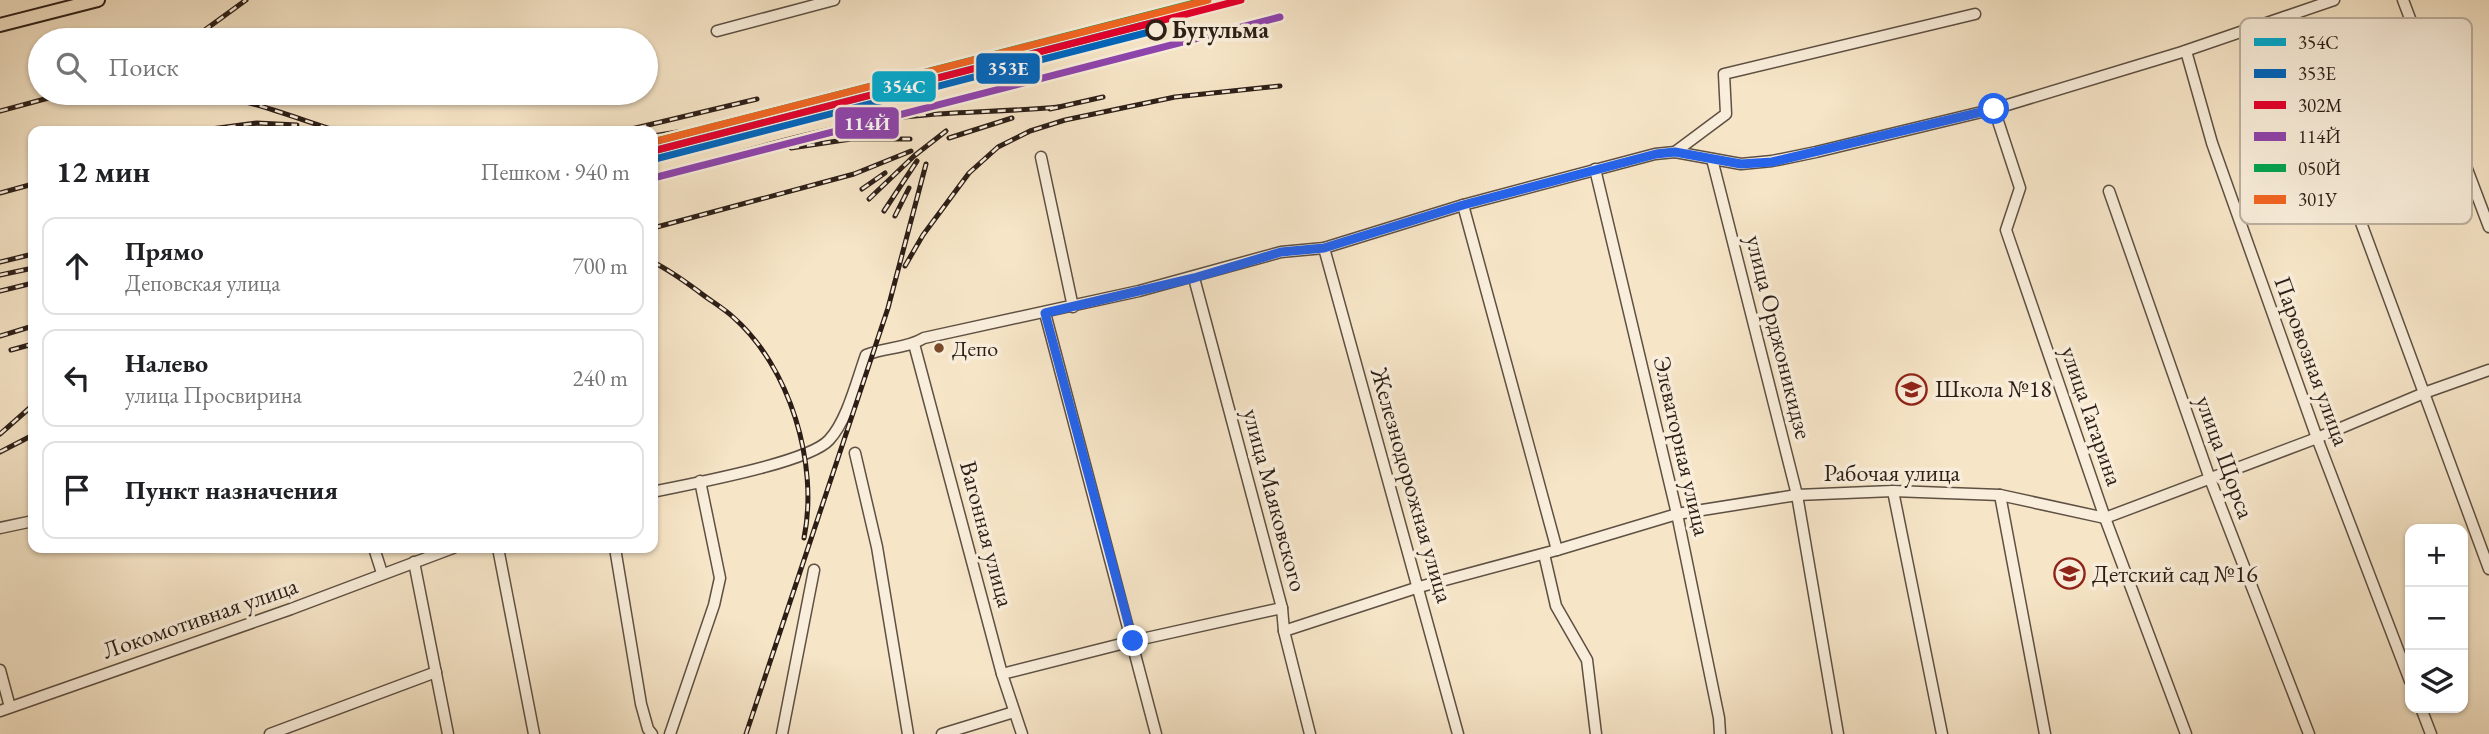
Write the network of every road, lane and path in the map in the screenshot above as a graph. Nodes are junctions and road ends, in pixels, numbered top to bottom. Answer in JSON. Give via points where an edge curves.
{"nodes":[{"id":1,"x":98,"y":0,"type":"edge"},
{"id":2,"x":834,"y":0,"type":"edge"},
{"id":3,"x":2334,"y":0,"type":"edge"},
{"id":4,"x":2403,"y":0,"type":"edge"},
{"id":5,"x":1975,"y":14,"type":"dead end"},
{"id":6,"x":2285,"y":17,"type":"joint"},
{"id":7,"x":2282,"y":18,"type":"edge"},
{"id":8,"x":2410,"y":18,"type":"edge"},
{"id":9,"x":0,"y":25,"type":"edge"},
{"id":10,"x":717,"y":31,"type":"dead end"},
{"id":11,"x":2240,"y":32,"type":"edge"},
{"id":12,"x":2186,"y":51,"type":"junction"},
{"id":13,"x":1994,"y":109,"type":"junction"},
{"id":14,"x":1675,"y":152,"type":"junction"},
{"id":15,"x":1041,"y":157,"type":"dead end"},
{"id":16,"x":1712,"y":159,"type":"junction"},
{"id":17,"x":1595,"y":169,"type":"junction"},
{"id":18,"x":2472,"y":182,"type":"edge"},
{"id":19,"x":2109,"y":191,"type":"dead end"},
{"id":20,"x":1463,"y":205,"type":"junction"},
{"id":21,"x":2240,"y":222,"type":"edge"},
{"id":22,"x":2241,"y":224,"type":"edge"},
{"id":23,"x":2362,"y":224,"type":"edge"},
{"id":24,"x":2489,"y":227,"type":"edge"},
{"id":25,"x":1324,"y":248,"type":"junction"},
{"id":26,"x":1194,"y":278,"type":"junction"},
{"id":27,"x":1073,"y":307,"type":"junction"},
{"id":28,"x":1045,"y":313,"type":"junction"},
{"id":29,"x":914,"y":344,"type":"junction"},
{"id":30,"x":2489,"y":370,"type":"edge"},
{"id":31,"x":2424,"y":393,"type":"junction"},
{"id":32,"x":2317,"y":438,"type":"junction"},
{"id":33,"x":855,"y":453,"type":"dead end"},
{"id":34,"x":2210,"y":479,"type":"junction"},
{"id":35,"x":700,"y":481,"type":"junction"},
{"id":36,"x":658,"y":491,"type":"edge"},
{"id":37,"x":1893,"y":491,"type":"junction"},
{"id":38,"x":1797,"y":495,"type":"junction"},
{"id":39,"x":2000,"y":495,"type":"junction"},
{"id":40,"x":1677,"y":514,"type":"junction"},
{"id":41,"x":2105,"y":518,"type":"junction"},
{"id":42,"x":28,"y":522,"type":"edge"},
{"id":43,"x":0,"y":528,"type":"edge"},
{"id":44,"x":1557,"y":550,"type":"junction"},
{"id":45,"x":376,"y":553,"type":"edge"},
{"id":46,"x":439,"y":553,"type":"edge"},
{"id":47,"x":499,"y":553,"type":"edge"},
{"id":48,"x":616,"y":553,"type":"edge"},
{"id":49,"x":1544,"y":554,"type":"junction"},
{"id":50,"x":414,"y":562,"type":"junction"},
{"id":51,"x":2489,"y":569,"type":"edge"},
{"id":52,"x":814,"y":570,"type":"dead end"},
{"id":53,"x":382,"y":573,"type":"junction"},
{"id":54,"x":1419,"y":587,"type":"junction"},
{"id":55,"x":1282,"y":608,"type":"junction"},
{"id":56,"x":1284,"y":631,"type":"junction"},
{"id":57,"x":1133,"y":641,"type":"junction"},
{"id":58,"x":2405,"y":668,"type":"edge"},
{"id":59,"x":0,"y":670,"type":"edge"},
{"id":60,"x":436,"y":672,"type":"junction"},
{"id":61,"x":1002,"y":674,"type":"junction"},
{"id":62,"x":5,"y":709,"type":"edge"},
{"id":63,"x":1014,"y":712,"type":"junction"},
{"id":64,"x":2423,"y":713,"type":"edge"},
{"id":65,"x":270,"y":734,"type":"edge"},
{"id":66,"x":448,"y":734,"type":"edge"},
{"id":67,"x":534,"y":734,"type":"edge"},
{"id":68,"x":652,"y":734,"type":"edge"},
{"id":69,"x":670,"y":734,"type":"edge"},
{"id":70,"x":782,"y":734,"type":"edge"},
{"id":71,"x":908,"y":734,"type":"edge"},
{"id":72,"x":942,"y":734,"type":"edge"},
{"id":73,"x":1022,"y":734,"type":"edge"},
{"id":74,"x":1156,"y":734,"type":"edge"},
{"id":75,"x":1310,"y":734,"type":"edge"},
{"id":76,"x":1458,"y":734,"type":"edge"},
{"id":77,"x":1596,"y":734,"type":"edge"},
{"id":78,"x":1720,"y":734,"type":"edge"},
{"id":79,"x":1838,"y":734,"type":"edge"},
{"id":80,"x":1942,"y":734,"type":"edge"},
{"id":81,"x":2045,"y":734,"type":"edge"},
{"id":82,"x":2186,"y":734,"type":"edge"},
{"id":83,"x":2309,"y":734,"type":"edge"},
{"id":84,"x":2431,"y":734,"type":"edge"}],
"edges":[{"from":1,"to":9,"type":"main road"},
{"from":2,"to":10,"type":"street"},
{"from":3,"to":6,"type":"street"},
{"from":4,"to":8,"type":"street"},
{"from":5,"to":14,"type":"street","via":[[1724,74],[1726,114]]},
{"from":6,"to":7,"type":"street"},
{"from":11,"to":12,"type":"street"},
{"from":12,"to":13,"type":"street"},
{"from":12,"to":21,"type":"street","name":"Паровозная улица"},
{"from":13,"to":16,"type":"street","via":[[1772,162],[1741,164]]},
{"from":13,"to":41,"type":"street","name":"улица Гагарина","via":[[2020,188],[2006,230]]},
{"from":14,"to":16,"type":"street"},
{"from":14,"to":17,"type":"street"},
{"from":15,"to":27,"type":"street"},
{"from":16,"to":38,"type":"street","name":"улица Орджоникидзе"},
{"from":17,"to":20,"type":"street"},
{"from":17,"to":40,"type":"street","name":"Элеваторная улица"},
{"from":18,"to":24,"type":"street"},
{"from":19,"to":34,"type":"street","name":"улица Щорса"},
{"from":20,"to":25,"type":"street"},
{"from":20,"to":44,"type":"street"},
{"from":22,"to":32,"type":"street","name":"Паровозная улица"},
{"from":23,"to":31,"type":"street"},
{"from":25,"to":26,"type":"street","via":[[1281,252]]},
{"from":25,"to":54,"type":"street","name":"Железнодорожная улица"},
{"from":26,"to":27,"type":"street"},
{"from":26,"to":55,"type":"street","name":"улица Маяковского"},
{"from":27,"to":28,"type":"street"},
{"from":28,"to":29,"type":"street","via":[[924,338]]},
{"from":28,"to":57,"type":"street"},
{"from":29,"to":35,"type":"street","via":[[866,355],[839,426],[820,448]]},
{"from":29,"to":61,"type":"street","name":"Вагонная улица"},
{"from":30,"to":31,"type":"street"},
{"from":31,"to":32,"type":"street"},
{"from":31,"to":51,"type":"street"},
{"from":32,"to":34,"type":"street"},
{"from":32,"to":58,"type":"street","name":"Паровозная улица"},
{"from":33,"to":71,"type":"street","via":[[877,547]]},
{"from":34,"to":41,"type":"street"},
{"from":34,"to":83,"type":"street","name":"улица Щорса"},
{"from":35,"to":36,"type":"street"},
{"from":35,"to":69,"type":"street","via":[[720,578]]},
{"from":37,"to":38,"type":"street","name":"Рабочая улица"},
{"from":37,"to":39,"type":"street","name":"Рабочая улица"},
{"from":37,"to":80,"type":"street"},
{"from":38,"to":40,"type":"street","name":"Рабочая улица"},
{"from":38,"to":79,"type":"street","name":"улица Орджоникидзе"},
{"from":39,"to":41,"type":"street","name":"Рабочая улица"},
{"from":39,"to":81,"type":"street"},
{"from":40,"to":44,"type":"street","name":"Рабочая улица"},
{"from":40,"to":78,"type":"street","name":"Элеваторная улица"},
{"from":41,"to":82,"type":"street","name":"улица Гагарина"},
{"from":42,"to":43,"type":"street"},
{"from":44,"to":49,"type":"street","name":"Рабочая улица"},
{"from":45,"to":53,"type":"street"},
{"from":46,"to":50,"type":"street","name":"Локомотивная улица"},
{"from":47,"to":67,"type":"street"},
{"from":48,"to":68,"type":"street","via":[[641,704]]},
{"from":49,"to":54,"type":"street","name":"Рабочая улица"},
{"from":49,"to":77,"type":"street","via":[[1556,606],[1587,660]]},
{"from":50,"to":53,"type":"street","name":"Локомотивная улица"},
{"from":50,"to":60,"type":"street"},
{"from":52,"to":70,"type":"street"},
{"from":53,"to":62,"type":"street","name":"Локомотивная улица"},
{"from":54,"to":56,"type":"street","name":"Рабочая улица"},
{"from":54,"to":76,"type":"street","name":"Железнодорожная улица"},
{"from":55,"to":56,"type":"street","name":"улица Маяковского"},
{"from":55,"to":57,"type":"street"},
{"from":56,"to":75,"type":"street","name":"улица Маяковского"},
{"from":57,"to":61,"type":"street"},
{"from":57,"to":74,"type":"street"},
{"from":59,"to":62,"type":"street"},
{"from":60,"to":65,"type":"street"},
{"from":60,"to":66,"type":"street"},
{"from":61,"to":63,"type":"street","name":"Вагонная улица"},
{"from":63,"to":72,"type":"street"},
{"from":63,"to":73,"type":"street","name":"Вагонная улица"},
{"from":64,"to":84,"type":"street"}]}
